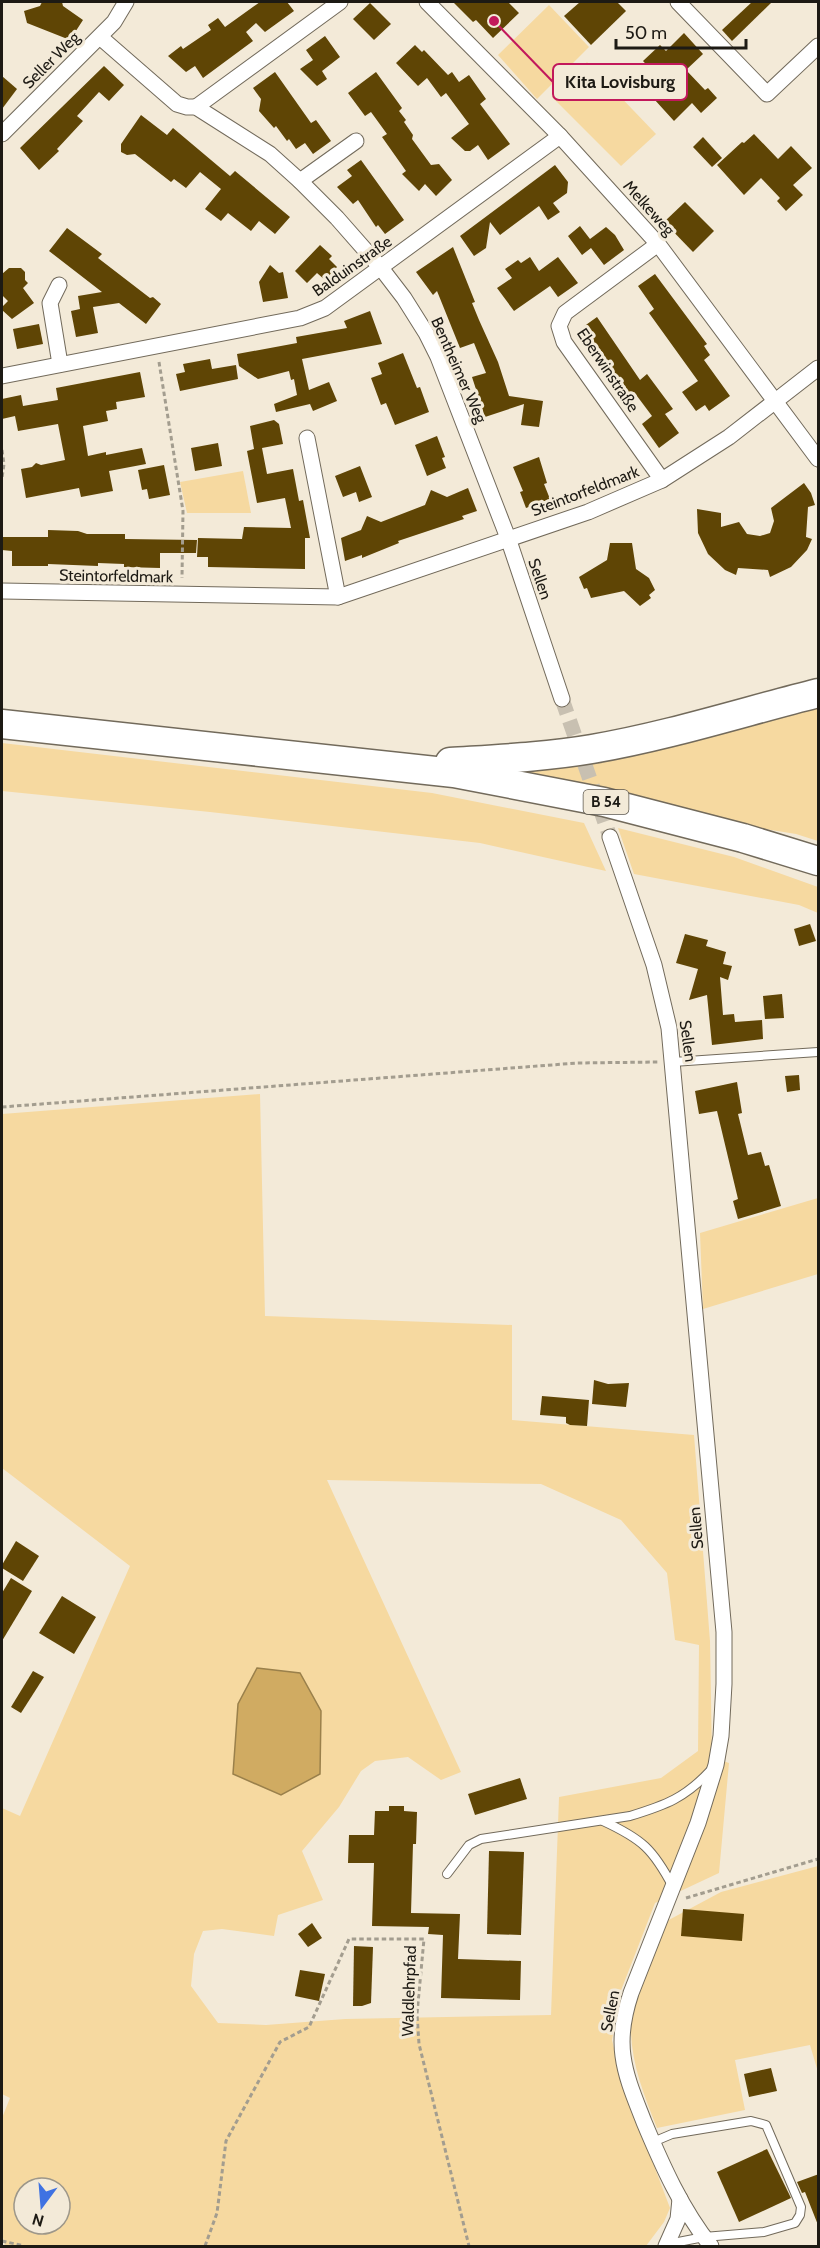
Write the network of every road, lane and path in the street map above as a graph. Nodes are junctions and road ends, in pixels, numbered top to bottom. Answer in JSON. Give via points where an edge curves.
{"nodes":[{"id":1,"x":124,"y":2,"type":"edge"},
{"id":2,"x":340,"y":2,"type":"edge"},
{"id":3,"x":427,"y":2,"type":"edge"},
{"id":4,"x":678,"y":2,"type":"edge"},
{"id":5,"x":100,"y":37,"type":"junction"},
{"id":6,"x":819,"y":46,"type":"edge"},
{"id":7,"x":196,"y":107,"type":"junction"},
{"id":8,"x":2,"y":134,"type":"edge"},
{"id":9,"x":560,"y":136,"type":"junction"},
{"id":10,"x":356,"y":141,"type":"dead end"},
{"id":11,"x":300,"y":181,"type":"junction"},
{"id":12,"x":658,"y":244,"type":"junction"},
{"id":13,"x":381,"y":268,"type":"junction"},
{"id":14,"x":59,"y":285,"type":"dead end"},
{"id":15,"x":156,"y":345,"type":"junction"},
{"id":16,"x":60,"y":364,"type":"junction"},
{"id":17,"x":819,"y":368,"type":"edge"},
{"id":18,"x":2,"y":376,"type":"edge"},
{"id":19,"x":774,"y":401,"type":"junction"},
{"id":20,"x":307,"y":438,"type":"dead end"},
{"id":21,"x":2,"y":450,"type":"edge"},
{"id":22,"x":819,"y":459,"type":"edge"},
{"id":23,"x":2,"y":478,"type":"edge"},
{"id":24,"x":662,"y":480,"type":"junction"},
{"id":25,"x":508,"y":538,"type":"junction"},
{"id":26,"x":2,"y":591,"type":"edge"},
{"id":27,"x":182,"y":595,"type":"junction"},
{"id":28,"x":338,"y":597,"type":"junction"},
{"id":29,"x":819,"y":693,"type":"edge"},
{"id":30,"x":562,"y":699,"type":"tunnel mouth"},
{"id":31,"x":2,"y":724,"type":"edge"},
{"id":32,"x":388,"y":765,"type":"junction"},
{"id":33,"x":610,"y":837,"type":"tunnel mouth"},
{"id":34,"x":819,"y":861,"type":"edge"},
{"id":35,"x":819,"y":1052,"type":"edge"},
{"id":36,"x":673,"y":1062,"type":"junction"},
{"id":37,"x":2,"y":1107,"type":"edge"},
{"id":38,"x":716,"y":1765,"type":"junction"},
{"id":39,"x":602,"y":1821,"type":"junction"},
{"id":40,"x":819,"y":1859,"type":"edge"},
{"id":41,"x":447,"y":1874,"type":"dead end"},
{"id":42,"x":674,"y":1887,"type":"junction"},
{"id":43,"x":667,"y":1904,"type":"junction"},
{"id":44,"x":653,"y":2142,"type":"junction"},
{"id":45,"x":680,"y":2199,"type":"junction"},
{"id":46,"x":2,"y":2241,"type":"edge"},
{"id":47,"x":708,"y":2242,"type":"edge"},
{"id":48,"x":667,"y":2245,"type":"edge"},
{"id":49,"x":24,"y":2247,"type":"edge"},
{"id":50,"x":205,"y":2247,"type":"edge"},
{"id":51,"x":469,"y":2247,"type":"edge"}],
"edges":[{"from":1,"to":5,"type":"street","via":[[114,22]]},
{"from":2,"to":7,"type":"street"},
{"from":3,"to":9,"type":"street","name":"Melkeweg"},
{"from":4,"to":6,"type":"street","via":[[767,94]]},
{"from":5,"to":7,"type":"street","name":"Bentheimer Weg","via":[[177,104]]},
{"from":5,"to":8,"type":"street","name":"Seller Weg"},
{"from":7,"to":11,"type":"street","name":"Bentheimer Weg","via":[[270,154]]},
{"from":9,"to":12,"type":"street","name":"Melkeweg"},
{"from":9,"to":13,"type":"street","name":"Balduinstraße"},
{"from":10,"to":11,"type":"street"},
{"from":11,"to":13,"type":"street","name":"Bentheimer Weg"},
{"from":12,"to":19,"type":"street","name":"Melkeweg"},
{"from":12,"to":24,"type":"street","name":"Eberwinstraße","via":[[565,313],[559,326],[564,342]]},
{"from":13,"to":15,"type":"street","name":"Balduinstraße","via":[[325,308],[300,318]]},
{"from":13,"to":25,"type":"street","name":"Bentheimer Weg","via":[[404,298],[438,357]]},
{"from":14,"to":16,"type":"street","via":[[50,303]]},
{"from":15,"to":16,"type":"street","name":"Balduinstraße"},
{"from":15,"to":27,"type":"path","via":[[183,510]]},
{"from":16,"to":18,"type":"street","name":"Balduinstraße"},
{"from":17,"to":19,"type":"street","name":"Steintorfeldmark"},
{"from":19,"to":22,"type":"street","name":"Melkeweg"},
{"from":19,"to":24,"type":"street","name":"Steintorfeldmark","via":[[729,437]]},
{"from":20,"to":28,"type":"street"},
{"from":21,"to":23,"type":"path"},
{"from":24,"to":25,"type":"street","name":"Steintorfeldmark","via":[[588,512]]},
{"from":25,"to":28,"type":"street","name":"Steintorfeldmark"},
{"from":25,"to":30,"type":"street","name":"Sellen"},
{"from":26,"to":27,"type":"street","name":"Steintorfeldmark"},
{"from":27,"to":28,"type":"street","name":"Steintorfeldmark"},
{"from":29,"to":32,"type":"highway","via":[[630,742],[580,751]]},
{"from":31,"to":32,"type":"highway","number":"B 54"},
{"from":32,"to":34,"type":"highway","number":"B 54","via":[[454,773],[604,802]]},
{"from":33,"to":36,"type":"street","name":"Sellen","via":[[660,986]]},
{"from":35,"to":36,"type":"lane"},
{"from":36,"to":37,"type":"path","via":[[566,1064]]},
{"from":36,"to":38,"type":"street","name":"Sellen","via":[[724,1632],[721,1736]]},
{"from":38,"to":39,"type":"lane","via":[[682,1797],[640,1813]]},
{"from":38,"to":42,"type":"street","name":"Sellen"},
{"from":39,"to":41,"type":"lane","via":[[482,1839],[470,1845]]},
{"from":39,"to":42,"type":"lane","via":[[629,1833],[649,1848]]},
{"from":40,"to":43,"type":"path"},
{"from":42,"to":43,"type":"street","name":"Sellen"},
{"from":43,"to":44,"type":"street","name":"Sellen","via":[[631,1993],[622,2034],[628,2079]]},
{"from":44,"to":45,"type":"street","name":"Sellen"},
{"from":44,"to":47,"type":"lane","via":[[672,2134],[751,2121],[766,2125],[771,2134],[801,2207],[800,2216],[795,2223],[764,2232]]},
{"from":45,"to":47,"type":"street","name":"Sellen"},
{"from":45,"to":48,"type":"street","via":[[678,2219]]},
{"from":46,"to":49,"type":"path"},
{"from":47,"to":48,"type":"lane"},
{"from":50,"to":51,"type":"path","name":"Waldlehrpfad","via":[[217,2213],[226,2141],[280,2042],[309,2027],[349,1939],[424,1939],[417,2014],[419,2044]]}]}
